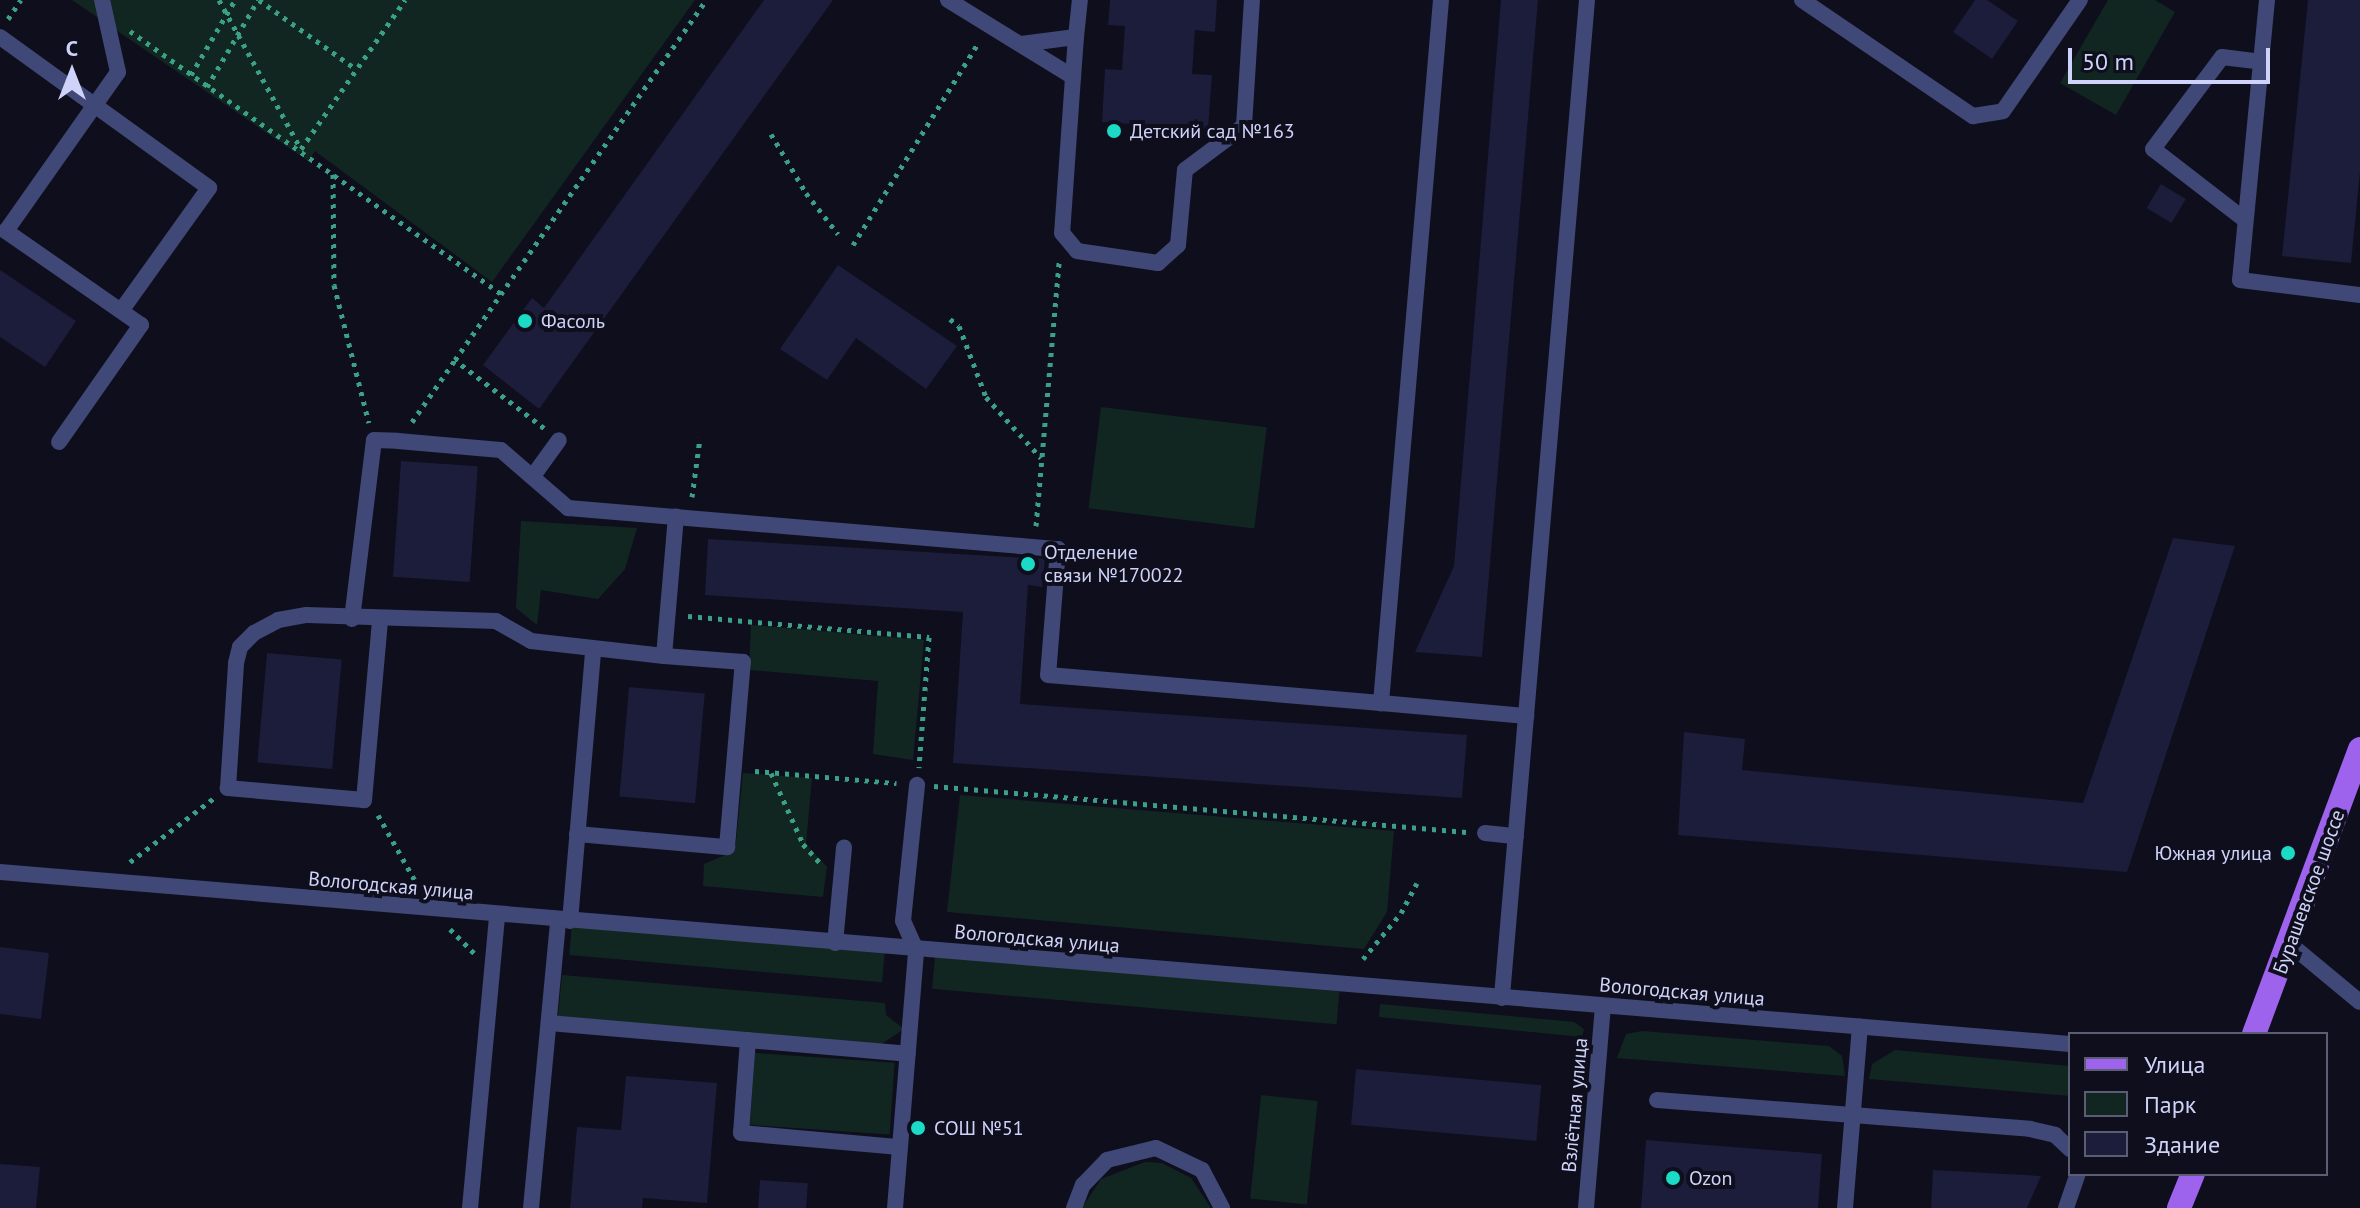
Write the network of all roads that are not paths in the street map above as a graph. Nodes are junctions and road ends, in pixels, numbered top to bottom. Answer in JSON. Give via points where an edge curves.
{"nodes":[{"id":1,"x":948,"y":0,"type":"edge"},
{"id":2,"x":1080,"y":0,"type":"edge"},
{"id":3,"x":1252,"y":0,"type":"edge"},
{"id":4,"x":1441,"y":0,"type":"edge"},
{"id":5,"x":1587,"y":0,"type":"edge"},
{"id":6,"x":1802,"y":0,"type":"edge"},
{"id":7,"x":2080,"y":0,"type":"edge"},
{"id":8,"x":2267,"y":0,"type":"edge"},
{"id":9,"x":103,"y":6,"type":"edge"},
{"id":10,"x":0,"y":37,"type":"edge"},
{"id":11,"x":1076,"y":37,"type":"junction"},
{"id":12,"x":1021,"y":44,"type":"junction"},
{"id":13,"x":2260,"y":62,"type":"junction"},
{"id":14,"x":1073,"y":77,"type":"junction"},
{"id":15,"x":94,"y":105,"type":"junction"},
{"id":16,"x":2245,"y":220,"type":"junction"},
{"id":17,"x":2360,"y":295,"type":"edge"},
{"id":18,"x":121,"y":311,"type":"junction"},
{"id":19,"x":559,"y":440,"type":"road end"},
{"id":20,"x":59,"y":442,"type":"dead end"},
{"id":21,"x":533,"y":476,"type":"junction"},
{"id":22,"x":682,"y":517,"type":"junction"},
{"id":23,"x":352,"y":619,"type":"junction"},
{"id":24,"x":380,"y":621,"type":"junction"},
{"id":25,"x":593,"y":650,"type":"junction"},
{"id":26,"x":664,"y":656,"type":"junction"},
{"id":27,"x":1381,"y":703,"type":"junction"},
{"id":28,"x":1526,"y":716,"type":"junction"},
{"id":29,"x":2360,"y":749,"type":"edge"},
{"id":30,"x":917,"y":785,"type":"road end"},
{"id":31,"x":1485,"y":833,"type":"road end"},
{"id":32,"x":577,"y":834,"type":"junction"},
{"id":33,"x":1516,"y":836,"type":"junction"},
{"id":34,"x":844,"y":847,"type":"dead end"},
{"id":35,"x":0,"y":872,"type":"edge"},
{"id":36,"x":497,"y":915,"type":"junction"},
{"id":37,"x":564,"y":920,"type":"junction"},
{"id":38,"x":835,"y":943,"type":"junction"},
{"id":39,"x":2291,"y":945,"type":"junction"},
{"id":40,"x":916,"y":950,"type":"junction"},
{"id":41,"x":1502,"y":998,"type":"junction"},
{"id":42,"x":2360,"y":1002,"type":"edge"},
{"id":43,"x":1603,"y":1006,"type":"junction"},
{"id":44,"x":549,"y":1023,"type":"junction"},
{"id":45,"x":1860,"y":1027,"type":"junction"},
{"id":46,"x":2255,"y":1032,"type":"edge"},
{"id":47,"x":748,"y":1040,"type":"junction"},
{"id":48,"x":2068,"y":1044,"type":"edge"},
{"id":49,"x":908,"y":1054,"type":"junction"},
{"id":50,"x":1657,"y":1100,"type":"dead end"},
{"id":51,"x":1852,"y":1116,"type":"junction"},
{"id":52,"x":899,"y":1147,"type":"junction"},
{"id":53,"x":2068,"y":1147,"type":"edge"},
{"id":54,"x":2077,"y":1176,"type":"edge"},
{"id":55,"x":2192,"y":1176,"type":"edge"},
{"id":56,"x":1069,"y":1206,"type":"edge"},
{"id":57,"x":470,"y":1208,"type":"edge"},
{"id":58,"x":531,"y":1208,"type":"edge"},
{"id":59,"x":895,"y":1208,"type":"edge"},
{"id":60,"x":1222,"y":1208,"type":"edge"},
{"id":61,"x":1586,"y":1208,"type":"edge"},
{"id":62,"x":1845,"y":1208,"type":"edge"},
{"id":63,"x":2066,"y":1208,"type":"edge"},
{"id":64,"x":2179,"y":1208,"type":"edge"}],
"edges":[{"from":1,"to":12,"type":"street"},
{"from":2,"to":11,"type":"street"},
{"from":3,"to":14,"type":"street","via":[[1244,126],[1185,170],[1178,245],[1158,263],[1077,251],[1062,233]]},
{"from":4,"to":27,"type":"street"},
{"from":5,"to":28,"type":"street"},
{"from":6,"to":7,"type":"street","via":[[1973,116],[2003,111]]},
{"from":8,"to":13,"type":"street"},
{"from":9,"to":15,"type":"street","via":[[118,72]]},
{"from":10,"to":15,"type":"street"},
{"from":11,"to":12,"type":"street"},
{"from":11,"to":14,"type":"street"},
{"from":12,"to":14,"type":"street"},
{"from":13,"to":16,"type":"street"},
{"from":13,"to":16,"type":"street","via":[[2222,57],[2153,149]]},
{"from":15,"to":18,"type":"street","via":[[209,188]]},
{"from":15,"to":18,"type":"street","via":[[6,231]]},
{"from":16,"to":17,"type":"street","via":[[2240,280]]},
{"from":18,"to":20,"type":"street","via":[[141,325]]},
{"from":19,"to":21,"type":"street"},
{"from":21,"to":22,"type":"street","via":[[568,508]]},
{"from":21,"to":23,"type":"street","via":[[501,450],[374,440]]},
{"from":22,"to":26,"type":"street"},
{"from":22,"to":27,"type":"street","via":[[1058,549],[1048,675]]},
{"from":23,"to":24,"type":"street"},
{"from":23,"to":24,"type":"street","via":[[307,615],[278,620],[240,647],[228,788],[364,800]]},
{"from":24,"to":25,"type":"street","via":[[496,621],[531,641]]},
{"from":25,"to":26,"type":"street"},
{"from":25,"to":32,"type":"street"},
{"from":26,"to":32,"type":"street","via":[[743,662],[727,847]]},
{"from":27,"to":28,"type":"street"},
{"from":28,"to":33,"type":"street"},
{"from":29,"to":39,"type":"main road","name":"Бурашевское шоссе"},
{"from":30,"to":40,"type":"street","via":[[903,921]]},
{"from":31,"to":33,"type":"street"},
{"from":32,"to":37,"type":"street"},
{"from":33,"to":41,"type":"street"},
{"from":34,"to":38,"type":"street"},
{"from":35,"to":36,"type":"street","name":"Вологодская улица"},
{"from":36,"to":37,"type":"street","name":"Вологодская улица"},
{"from":36,"to":57,"type":"street"},
{"from":37,"to":38,"type":"street","name":"Вологодская улица"},
{"from":37,"to":44,"type":"street"},
{"from":38,"to":40,"type":"street","name":"Вологодская улица"},
{"from":39,"to":42,"type":"street"},
{"from":39,"to":46,"type":"main road","name":"Бурашевское шоссе"},
{"from":40,"to":41,"type":"street","name":"Вологодская улица"},
{"from":40,"to":49,"type":"street"},
{"from":41,"to":43,"type":"street","name":"Вологодская улица"},
{"from":43,"to":45,"type":"street","name":"Вологодская улица"},
{"from":43,"to":61,"type":"street","name":"Взлётная улица"},
{"from":44,"to":47,"type":"street"},
{"from":44,"to":58,"type":"street"},
{"from":45,"to":48,"type":"street","name":"Вологодская улица"},
{"from":45,"to":51,"type":"street"},
{"from":47,"to":49,"type":"street"},
{"from":47,"to":52,"type":"street","via":[[741,1133]]},
{"from":49,"to":52,"type":"street"},
{"from":50,"to":51,"type":"street"},
{"from":51,"to":53,"type":"street","via":[[2030,1129],[2055,1135]]},
{"from":51,"to":62,"type":"street"},
{"from":52,"to":59,"type":"street"},
{"from":54,"to":63,"type":"street"},
{"from":55,"to":64,"type":"main road"},
{"from":56,"to":60,"type":"street","via":[[1107,1160],[1156,1148],[1202,1170]]}]}
